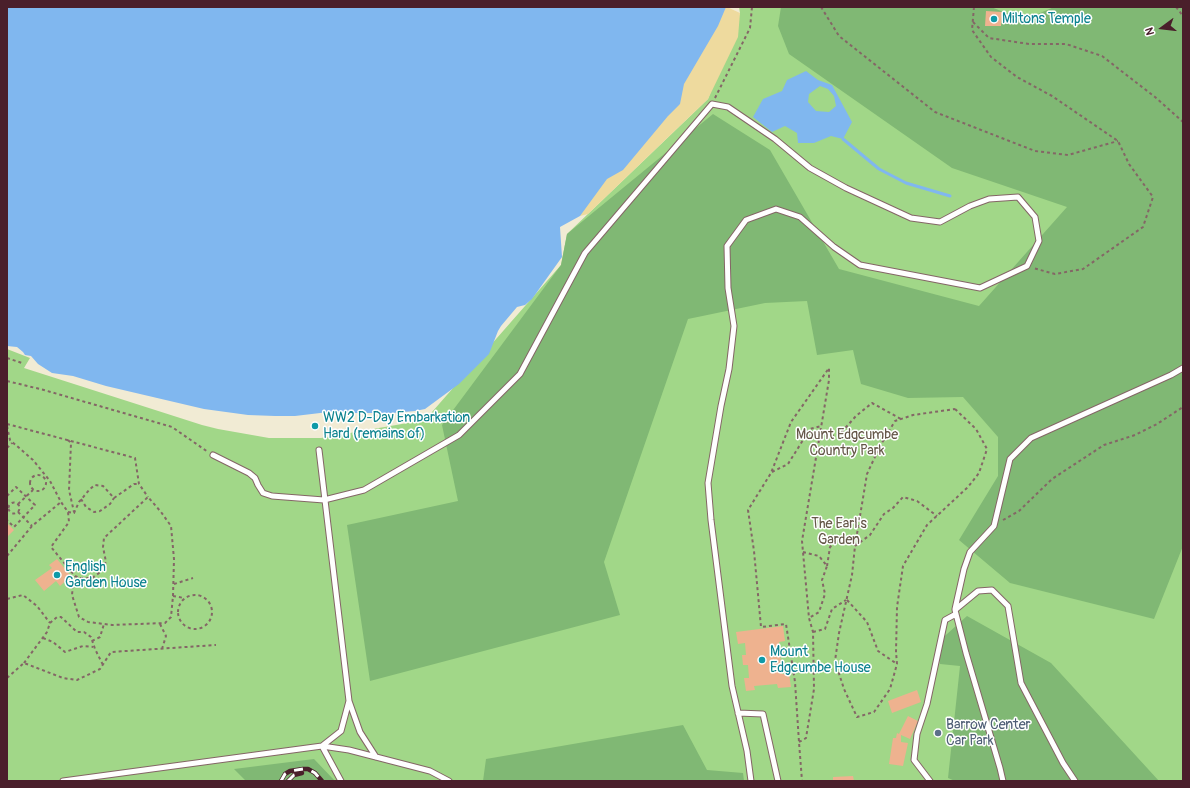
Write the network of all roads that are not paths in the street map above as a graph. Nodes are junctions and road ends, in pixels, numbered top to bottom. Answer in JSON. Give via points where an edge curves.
{"nodes":[{"id":1,"x":1183,"y":368,"type":"edge"},
{"id":2,"x":319,"y":450,"type":"dead end"},
{"id":3,"x":212,"y":455,"type":"road end"},
{"id":4,"x":324,"y":500,"type":"junction"},
{"id":5,"x":956,"y":612,"type":"junction"},
{"id":6,"x":349,"y":700,"type":"junction"},
{"id":7,"x":738,"y":714,"type":"junction"},
{"id":8,"x":322,"y":746,"type":"junction"},
{"id":9,"x":376,"y":757,"type":"junction"},
{"id":10,"x":63,"y":781,"type":"edge"},
{"id":11,"x":341,"y":781,"type":"edge"},
{"id":12,"x":449,"y":781,"type":"edge"},
{"id":13,"x":751,"y":781,"type":"edge"},
{"id":14,"x":778,"y":781,"type":"edge"},
{"id":15,"x":930,"y":781,"type":"edge"},
{"id":16,"x":1003,"y":781,"type":"edge"},
{"id":17,"x":1075,"y":781,"type":"edge"}],
"edges":[{"from":1,"to":5,"type":"lane","via":[[1031,438],[1010,459],[994,526],[970,552]]},
{"from":2,"to":4,"type":"lane"},
{"from":3,"to":4,"type":"lane","via":[[249,473],[255,478],[263,493]]},
{"from":4,"to":6,"type":"lane"},
{"from":4,"to":7,"type":"lane","via":[[364,490],[459,435],[520,374],[585,253],[712,104],[728,107],[775,139],[810,168],[911,218],[940,222],[989,199],[1018,197],[1035,217],[1039,241],[1027,266],[980,288],[860,265],[834,247],[800,217],[776,209],[746,220],[727,246],[728,288],[734,326],[729,369],[708,483],[724,626]]},
{"from":5,"to":15,"type":"lane","via":[[945,620],[917,734],[914,760]]},
{"from":5,"to":16,"type":"lane"},
{"from":5,"to":17,"type":"lane","via":[[978,591],[992,590],[1008,606],[1021,683]]},
{"from":6,"to":8,"type":"lane","via":[[341,731]]},
{"from":6,"to":9,"type":"lane","via":[[360,732]]},
{"from":7,"to":13,"type":"lane"},
{"from":7,"to":14,"type":"lane","via":[[763,714]]},
{"from":8,"to":9,"type":"lane"},
{"from":8,"to":10,"type":"lane"},
{"from":8,"to":11,"type":"lane"},
{"from":9,"to":12,"type":"lane","via":[[430,772]]}]}
